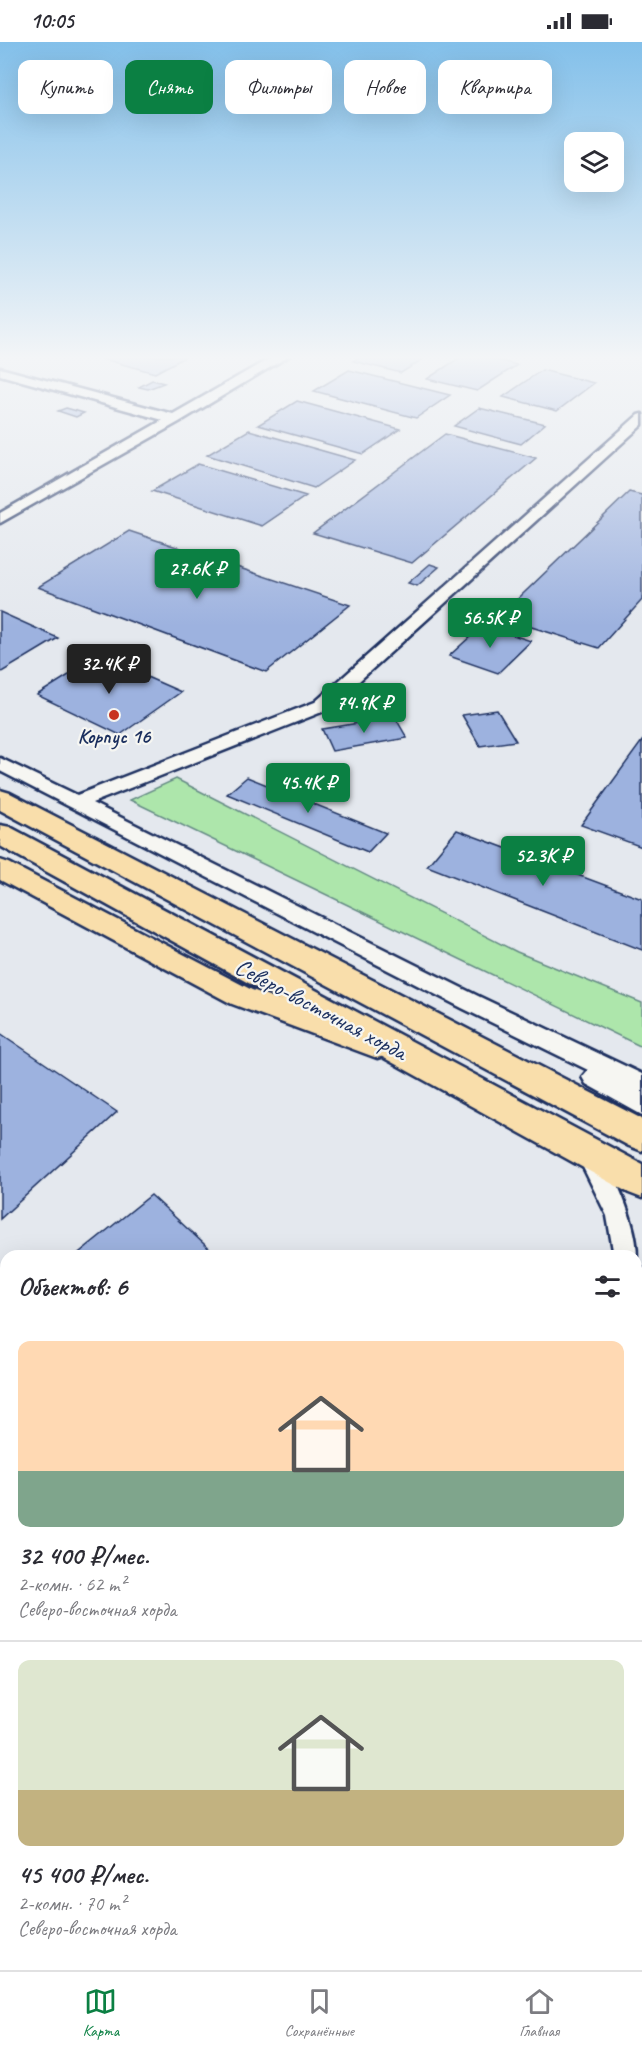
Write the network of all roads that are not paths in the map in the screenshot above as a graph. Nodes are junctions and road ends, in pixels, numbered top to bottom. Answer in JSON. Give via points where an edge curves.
{"nodes":[{"id":1,"x":128,"y":446,"type":"edge"},
{"id":2,"x":611,"y":446,"type":"edge"},
{"id":3,"x":0,"y":519,"type":"edge"},
{"id":4,"x":0,"y":764,"type":"edge"},
{"id":5,"x":0,"y":799,"type":"edge"},
{"id":6,"x":78,"y":802,"type":"junction"},
{"id":7,"x":0,"y":834,"type":"edge"},
{"id":8,"x":0,"y":869,"type":"edge"},
{"id":9,"x":470,"y":1002,"type":"junction"},
{"id":10,"x":424,"y":1065,"type":"junction"},
{"id":11,"x":642,"y":1085,"type":"edge"},
{"id":12,"x":642,"y":1105,"type":"edge"},
{"id":13,"x":642,"y":1136,"type":"edge"},
{"id":14,"x":590,"y":1153,"type":"junction"},
{"id":15,"x":642,"y":1182,"type":"edge"},
{"id":16,"x":627,"y":1250,"type":"edge"}],
"edges":[{"from":1,"to":3,"type":"street"},
{"from":2,"to":6,"type":"street","via":[[321,706]]},
{"from":4,"to":6,"type":"street"},
{"from":5,"to":13,"type":"highway","name":"Северо-восточная хорда"},
{"from":6,"to":9,"type":"street"},
{"from":7,"to":10,"type":"highway","name":"Северо-восточная хорда"},
{"from":8,"to":10,"type":"main road","via":[[242,997]]},
{"from":9,"to":11,"type":"street"},
{"from":9,"to":12,"type":"street"},
{"from":10,"to":14,"type":"highway","name":"Северо-восточная хорда"},
{"from":14,"to":15,"type":"highway","name":"Северо-восточная хорда"},
{"from":14,"to":16,"type":"street","via":[[614,1200]]}]}
